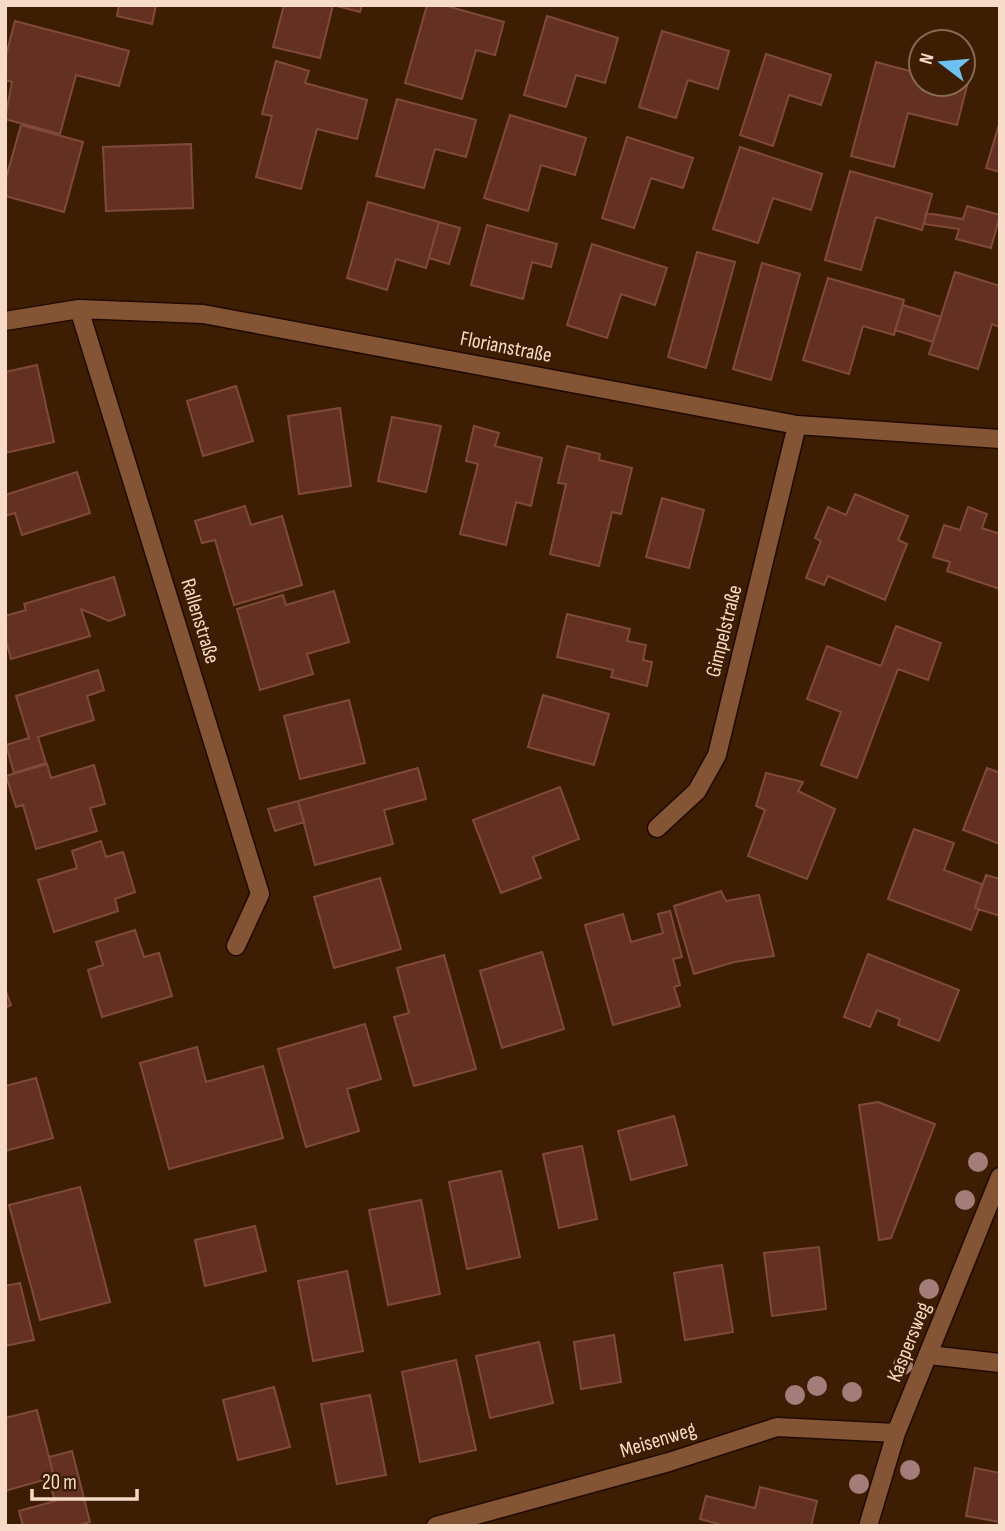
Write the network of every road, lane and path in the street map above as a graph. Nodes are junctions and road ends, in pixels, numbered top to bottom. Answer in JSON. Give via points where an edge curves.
{"nodes":[{"id":1,"x":79,"y":309,"type":"junction"},
{"id":2,"x":5,"y":321,"type":"edge"},
{"id":3,"x":797,"y":425,"type":"junction"},
{"id":4,"x":1000,"y":439,"type":"edge"},
{"id":5,"x":657,"y":828,"type":"dead end"},
{"id":6,"x":236,"y":946,"type":"dead end"},
{"id":7,"x":1000,"y":1177,"type":"edge"},
{"id":8,"x":929,"y":1355,"type":"junction"},
{"id":9,"x":1000,"y":1363,"type":"edge"},
{"id":10,"x":896,"y":1433,"type":"junction"},
{"id":11,"x":436,"y":1526,"type":"edge"},
{"id":12,"x":868,"y":1526,"type":"edge"}],
"edges":[{"from":1,"to":2,"type":"street","name":"Florianstraße"},
{"from":1,"to":3,"type":"street","name":"Florianstraße","via":[[203,314]]},
{"from":1,"to":6,"type":"street","name":"Rallenstraße","via":[[260,894]]},
{"from":3,"to":4,"type":"street","name":"Florianstraße"},
{"from":3,"to":5,"type":"street","name":"Gimpelstraße","via":[[717,755],[697,791]]},
{"from":7,"to":8,"type":"street","name":"Kaspersweg"},
{"from":8,"to":9,"type":"street"},
{"from":8,"to":10,"type":"street","name":"Kaspersweg"},
{"from":10,"to":11,"type":"street","name":"Meisenweg","via":[[777,1427],[669,1462]]},
{"from":10,"to":12,"type":"street","name":"Kaspersweg"}]}
